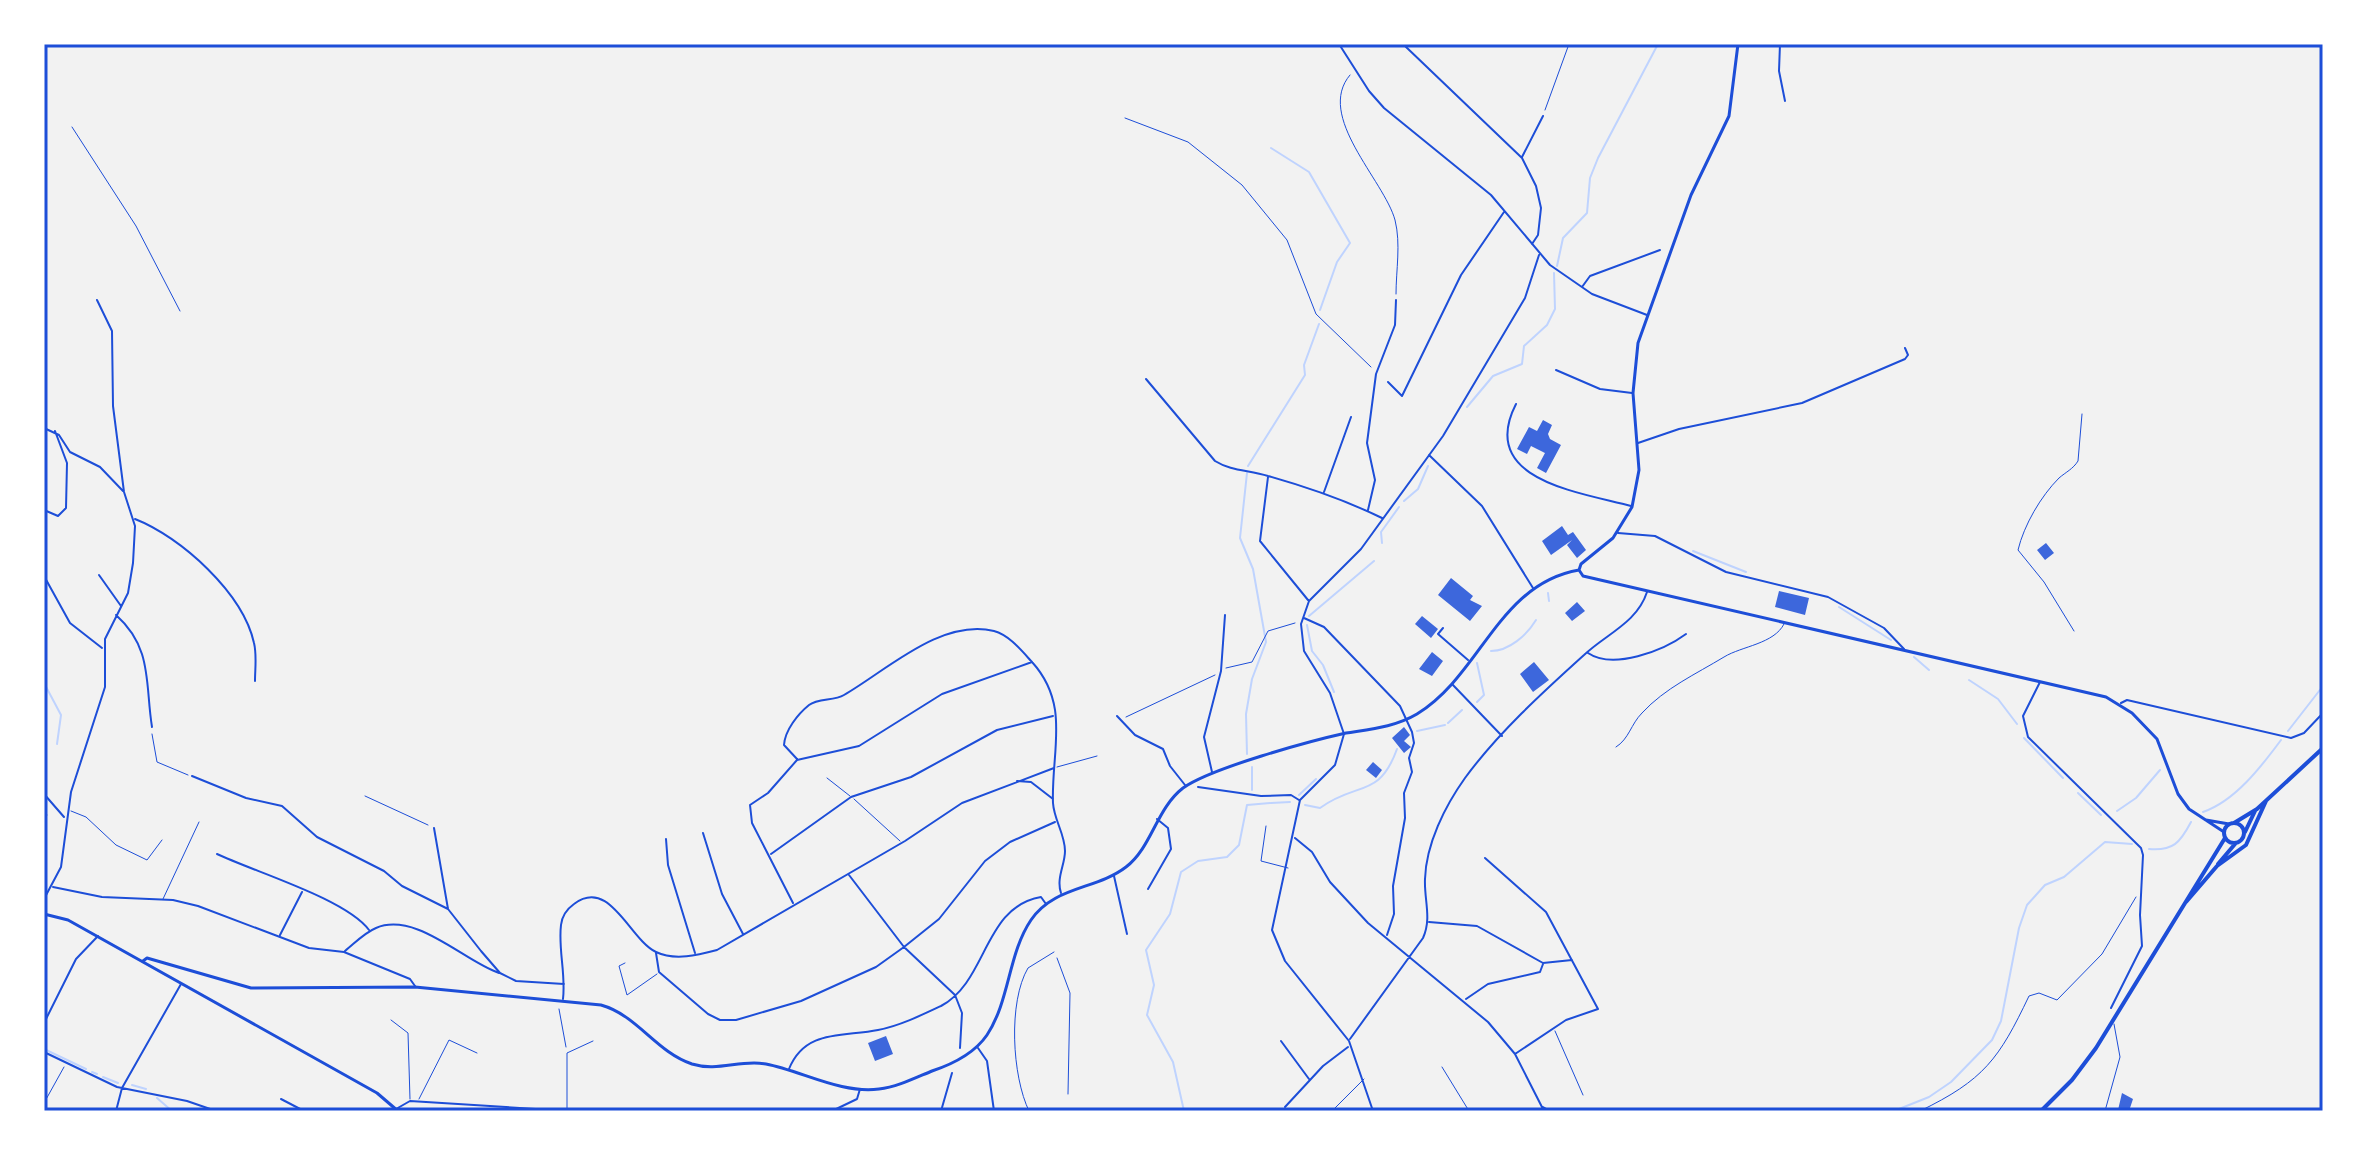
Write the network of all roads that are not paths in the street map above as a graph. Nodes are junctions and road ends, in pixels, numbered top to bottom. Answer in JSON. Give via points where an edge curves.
{"nodes":[{"id":1,"x":1339,"y":44,"type":"edge"},
{"id":2,"x":1738,"y":44,"type":"edge"},
{"id":3,"x":1780,"y":44,"type":"edge"},
{"id":4,"x":1405,"y":46,"type":"dead end"},
{"id":5,"x":1785,"y":101,"type":"dead end"},
{"id":6,"x":1543,"y":116,"type":"road end"},
{"id":7,"x":1522,"y":158,"type":"junction"},
{"id":8,"x":1505,"y":211,"type":"junction"},
{"id":9,"x":1531,"y":245,"type":"junction"},
{"id":10,"x":1660,"y":250,"type":"dead end"},
{"id":11,"x":1539,"y":255,"type":"junction"},
{"id":12,"x":1581,"y":288,"type":"junction"},
{"id":13,"x":97,"y":300,"type":"dead end"},
{"id":14,"x":1396,"y":300,"type":"road end"},
{"id":15,"x":1647,"y":315,"type":"junction"},
{"id":16,"x":1905,"y":348,"type":"dead end"},
{"id":17,"x":1556,"y":370,"type":"dead end"},
{"id":18,"x":1146,"y":379,"type":"dead end"},
{"id":19,"x":1388,"y":382,"type":"dead end"},
{"id":20,"x":1633,"y":393,"type":"junction"},
{"id":21,"x":1516,"y":404,"type":"dead end"},
{"id":22,"x":1351,"y":417,"type":"dead end"},
{"id":23,"x":44,"y":428,"type":"edge"},
{"id":24,"x":55,"y":431,"type":"junction"},
{"id":25,"x":1637,"y":444,"type":"junction"},
{"id":26,"x":1429,"y":455,"type":"junction"},
{"id":27,"x":1268,"y":476,"type":"junction"},
{"id":28,"x":124,"y":492,"type":"junction"},
{"id":29,"x":1323,"y":493,"type":"junction"},
{"id":30,"x":1632,"y":507,"type":"junction"},
{"id":31,"x":44,"y":510,"type":"edge"},
{"id":32,"x":1368,"y":511,"type":"junction"},
{"id":33,"x":134,"y":518,"type":"junction"},
{"id":34,"x":1383,"y":518,"type":"junction"},
{"id":35,"x":1617,"y":533,"type":"junction"},
{"id":36,"x":1579,"y":570,"type":"junction"},
{"id":37,"x":99,"y":575,"type":"dead end"},
{"id":38,"x":44,"y":576,"type":"edge"},
{"id":39,"x":1533,"y":588,"type":"junction"},
{"id":40,"x":1648,"y":591,"type":"junction"},
{"id":41,"x":1309,"y":601,"type":"junction"},
{"id":42,"x":121,"y":606,"type":"junction"},
{"id":43,"x":116,"y":615,"type":"junction"},
{"id":44,"x":1225,"y":615,"type":"dead end"},
{"id":45,"x":1303,"y":617,"type":"junction"},
{"id":46,"x":1784,"y":622,"type":"junction"},
{"id":47,"x":1443,"y":628,"type":"dead end"},
{"id":48,"x":1686,"y":634,"type":"dead end"},
{"id":49,"x":102,"y":648,"type":"junction"},
{"id":50,"x":1904,"y":649,"type":"junction"},
{"id":51,"x":1587,"y":652,"type":"junction"},
{"id":52,"x":1469,"y":661,"type":"junction"},
{"id":53,"x":1032,"y":662,"type":"junction"},
{"id":54,"x":2041,"y":680,"type":"junction"},
{"id":55,"x":255,"y":681,"type":"dead end"},
{"id":56,"x":1451,"y":683,"type":"junction"},
{"id":57,"x":2120,"y":704,"type":"junction"},
{"id":58,"x":2323,"y":713,"type":"edge"},
{"id":59,"x":1055,"y":716,"type":"junction"},
{"id":60,"x":1118,"y":718,"type":"road end"},
{"id":61,"x":1407,"y":719,"type":"junction"},
{"id":62,"x":152,"y":727,"type":"road end"},
{"id":63,"x":1344,"y":734,"type":"junction"},
{"id":64,"x":1502,"y":736,"type":"junction"},
{"id":65,"x":1616,"y":747,"type":"dead end"},
{"id":66,"x":2323,"y":748,"type":"edge"},
{"id":67,"x":1097,"y":756,"type":"dead end"},
{"id":68,"x":797,"y":760,"type":"junction"},
{"id":69,"x":1055,"y":768,"type":"junction"},
{"id":70,"x":1212,"y":773,"type":"junction"},
{"id":71,"x":192,"y":776,"type":"road end"},
{"id":72,"x":827,"y":778,"type":"dead end"},
{"id":73,"x":1016,"y":781,"type":"junction"},
{"id":74,"x":1186,"y":786,"type":"junction"},
{"id":75,"x":1198,"y":787,"type":"dead end"},
{"id":76,"x":44,"y":794,"type":"edge"},
{"id":77,"x":851,"y":797,"type":"junction"},
{"id":78,"x":1053,"y":799,"type":"junction"},
{"id":79,"x":1300,"y":800,"type":"junction"},
{"id":80,"x":2266,"y":801,"type":"junction"},
{"id":81,"x":2257,"y":809,"type":"junction"},
{"id":82,"x":68,"y":810,"type":"junction"},
{"id":83,"x":2199,"y":817,"type":"junction"},
{"id":84,"x":67,"y":818,"type":"junction"},
{"id":85,"x":1157,"y":819,"type":"junction"},
{"id":86,"x":1058,"y":821,"type":"junction"},
{"id":87,"x":199,"y":822,"type":"dead end"},
{"id":88,"x":2231,"y":824,"type":"junction"},
{"id":89,"x":1266,"y":826,"type":"dead end"},
{"id":90,"x":434,"y":828,"type":"road end"},
{"id":91,"x":2244,"y":832,"type":"junction"},
{"id":92,"x":703,"y":833,"type":"dead end"},
{"id":93,"x":2224,"y":835,"type":"junction"},
{"id":94,"x":1294,"y":837,"type":"junction"},
{"id":95,"x":666,"y":839,"type":"dead end"},
{"id":96,"x":162,"y":840,"type":"dead end"},
{"id":97,"x":901,"y":843,"type":"junction"},
{"id":98,"x":2235,"y":844,"type":"junction"},
{"id":99,"x":217,"y":854,"type":"dead end"},
{"id":100,"x":770,"y":855,"type":"junction"},
{"id":101,"x":1485,"y":858,"type":"dead end"},
{"id":102,"x":2217,"y":866,"type":"junction"},
{"id":103,"x":1288,"y":868,"type":"junction"},
{"id":104,"x":848,"y":874,"type":"junction"},
{"id":105,"x":1114,"y":874,"type":"junction"},
{"id":106,"x":53,"y":887,"type":"junction"},
{"id":107,"x":1148,"y":889,"type":"dead end"},
{"id":108,"x":302,"y":891,"type":"junction"},
{"id":109,"x":1062,"y":894,"type":"junction"},
{"id":110,"x":44,"y":899,"type":"edge"},
{"id":111,"x":163,"y":899,"type":"junction"},
{"id":112,"x":793,"y":903,"type":"junction"},
{"id":113,"x":1046,"y":904,"type":"junction"},
{"id":114,"x":2182,"y":906,"type":"junction"},
{"id":115,"x":448,"y":909,"type":"junction"},
{"id":116,"x":44,"y":914,"type":"edge"},
{"id":117,"x":1428,"y":922,"type":"junction"},
{"id":118,"x":370,"y":931,"type":"junction"},
{"id":119,"x":743,"y":934,"type":"junction"},
{"id":120,"x":1127,"y":934,"type":"dead end"},
{"id":121,"x":280,"y":935,"type":"junction"},
{"id":122,"x":98,"y":936,"type":"junction"},
{"id":123,"x":1386,"y":936,"type":"junction"},
{"id":124,"x":904,"y":947,"type":"junction"},
{"id":125,"x":344,"y":952,"type":"junction"},
{"id":126,"x":656,"y":952,"type":"junction"},
{"id":127,"x":1054,"y":952,"type":"road end"},
{"id":128,"x":696,"y":956,"type":"junction"},
{"id":129,"x":1409,"y":956,"type":"junction"},
{"id":130,"x":1572,"y":960,"type":"junction"},
{"id":131,"x":143,"y":961,"type":"junction"},
{"id":132,"x":625,"y":963,"type":"dead end"},
{"id":133,"x":1543,"y":963,"type":"junction"},
{"id":134,"x":659,"y":972,"type":"junction"},
{"id":135,"x":500,"y":973,"type":"junction"},
{"id":136,"x":181,"y":983,"type":"junction"},
{"id":137,"x":565,"y":984,"type":"junction"},
{"id":138,"x":415,"y":987,"type":"junction"},
{"id":139,"x":955,"y":995,"type":"junction"},
{"id":140,"x":1466,"y":1000,"type":"junction"},
{"id":141,"x":563,"y":1001,"type":"junction"},
{"id":142,"x":2111,"y":1008,"type":"joint"},
{"id":143,"x":391,"y":1020,"type":"dead end"},
{"id":144,"x":44,"y":1023,"type":"edge"},
{"id":145,"x":1553,"y":1029,"type":"junction"},
{"id":146,"x":593,"y":1041,"type":"dead end"},
{"id":147,"x":1281,"y":1041,"type":"dead end"},
{"id":148,"x":1349,"y":1041,"type":"junction"},
{"id":149,"x":977,"y":1047,"type":"junction"},
{"id":150,"x":1349,"y":1047,"type":"junction"},
{"id":151,"x":960,"y":1048,"type":"dead end"},
{"id":152,"x":44,"y":1052,"type":"edge"},
{"id":153,"x":477,"y":1053,"type":"dead end"},
{"id":154,"x":1515,"y":1054,"type":"junction"},
{"id":155,"x":1442,"y":1067,"type":"dead end"},
{"id":156,"x":789,"y":1070,"type":"junction"},
{"id":157,"x":952,"y":1073,"type":"dead end"},
{"id":158,"x":1364,"y":1079,"type":"junction"},
{"id":159,"x":1310,"y":1080,"type":"junction"},
{"id":160,"x":122,"y":1088,"type":"junction"},
{"id":161,"x":860,"y":1089,"type":"junction"},
{"id":162,"x":1583,"y":1095,"type":"dead end"},
{"id":163,"x":281,"y":1099,"type":"dead end"},
{"id":164,"x":410,"y":1101,"type":"junction"},
{"id":165,"x":419,"y":1102,"type":"junction"},
{"id":166,"x":1542,"y":1106,"type":"junction"},
{"id":167,"x":1285,"y":1107,"type":"dead end"},
{"id":168,"x":501,"y":1109,"type":"edge"},
{"id":169,"x":397,"y":1110,"type":"edge"},
{"id":170,"x":116,"y":1111,"type":"edge"},
{"id":171,"x":216,"y":1111,"type":"edge"},
{"id":172,"x":304,"y":1111,"type":"edge"},
{"id":173,"x":567,"y":1111,"type":"edge"},
{"id":174,"x":832,"y":1111,"type":"edge"},
{"id":175,"x":941,"y":1111,"type":"edge"},
{"id":176,"x":994,"y":1111,"type":"edge"},
{"id":177,"x":1029,"y":1111,"type":"edge"},
{"id":178,"x":1332,"y":1111,"type":"edge"},
{"id":179,"x":1373,"y":1111,"type":"edge"},
{"id":180,"x":1469,"y":1111,"type":"edge"},
{"id":181,"x":1544,"y":1111,"type":"edge"},
{"id":182,"x":1550,"y":1111,"type":"edge"},
{"id":183,"x":2041,"y":1111,"type":"edge"},
{"id":184,"x":2105,"y":1111,"type":"edge"}],
"edges":[{"from":1,"to":8,"type":"street","via":[[1384,108],[1476,181]]},
{"from":2,"to":15,"type":"street","via":[[1729,116],[1691,195]]},
{"from":3,"to":5,"type":"street"},
{"from":4,"to":7,"type":"street"},
{"from":6,"to":7,"type":"street"},
{"from":7,"to":9,"type":"street","via":[[1541,208],[1538,235]]},
{"from":8,"to":9,"type":"street"},
{"from":8,"to":19,"type":"street","via":[[1461,275],[1402,396]]},
{"from":9,"to":11,"type":"street"},
{"from":10,"to":12,"type":"street","via":[[1590,276]]},
{"from":11,"to":12,"type":"street"},
{"from":11,"to":26,"type":"street","via":[[1525,298]]},
{"from":12,"to":15,"type":"street"},
{"from":13,"to":28,"type":"street","via":[[112,331],[113,406]]},
{"from":14,"to":32,"type":"street","via":[[1395,325],[1376,372],[1367,443],[1375,480]]},
{"from":15,"to":20,"type":"street","via":[[1634,362]]},
{"from":16,"to":25,"type":"street","via":[[1905,359],[1802,403],[1679,429]]},
{"from":17,"to":20,"type":"street","via":[[1600,389]]},
{"from":18,"to":27,"type":"street","via":[[1215,461],[1229,470]]},
{"from":20,"to":25,"type":"street"},
{"from":21,"to":30,"type":"street","via":[[1506,437],[1517,465],[1546,481]]},
{"from":22,"to":29,"type":"street"},
{"from":23,"to":24,"type":"street"},
{"from":24,"to":28,"type":"street","via":[[70,452],[100,467]]},
{"from":24,"to":31,"type":"street","via":[[67,463],[66,508],[58,516]]},
{"from":25,"to":30,"type":"street","via":[[1639,470]]},
{"from":26,"to":34,"type":"street"},
{"from":26,"to":39,"type":"street","via":[[1482,506]]},
{"from":27,"to":29,"type":"street"},
{"from":27,"to":41,"type":"street","via":[[1260,541]]},
{"from":28,"to":33,"type":"street"},
{"from":29,"to":32,"type":"street"},
{"from":30,"to":35,"type":"street"},
{"from":32,"to":34,"type":"street"},
{"from":33,"to":42,"type":"street","via":[[131,585]]},
{"from":33,"to":55,"type":"street","via":[[199,562],[232,596],[254,643]]},
{"from":34,"to":41,"type":"street","via":[[1353,558]]},
{"from":35,"to":36,"type":"street"},
{"from":35,"to":50,"type":"street","via":[[1655,536],[1726,572],[1828,597],[1884,628]]},
{"from":36,"to":39,"type":"street"},
{"from":36,"to":40,"type":"street","via":[[1583,576]]},
{"from":37,"to":42,"type":"street"},
{"from":38,"to":49,"type":"street","via":[[70,623]]},
{"from":39,"to":52,"type":"street"},
{"from":40,"to":46,"type":"street"},
{"from":40,"to":51,"type":"street","via":[[1633,617]]},
{"from":41,"to":45,"type":"street"},
{"from":42,"to":43,"type":"street"},
{"from":43,"to":49,"type":"street"},
{"from":43,"to":62,"type":"street","via":[[144,659]]},
{"from":44,"to":70,"type":"street","via":[[1221,671],[1204,737]]},
{"from":45,"to":61,"type":"street","via":[[1324,627]]},
{"from":45,"to":63,"type":"street","via":[[1304,651],[1330,693]]},
{"from":46,"to":50,"type":"street"},
{"from":46,"to":65,"type":"lane","via":[[1777,634],[1673,685],[1641,713]]},
{"from":47,"to":52,"type":"street","via":[[1438,634]]},
{"from":48,"to":51,"type":"street","via":[[1650,652],[1602,659]]},
{"from":49,"to":82,"type":"street","via":[[105,687]]},
{"from":50,"to":54,"type":"street"},
{"from":51,"to":64,"type":"street"},
{"from":52,"to":56,"type":"street"},
{"from":53,"to":59,"type":"street","via":[[1053,691]]},
{"from":53,"to":68,"type":"street","via":[[942,694],[859,746]]},
{"from":53,"to":68,"type":"street","via":[[993,631],[921,644],[845,694],[812,702],[785,733],[784,745]]},
{"from":54,"to":57,"type":"street"},
{"from":54,"to":142,"type":"street","via":[[2023,716],[2028,737],[2141,848],[2142,946]]},
{"from":56,"to":61,"type":"street"},
{"from":56,"to":64,"type":"street"},
{"from":57,"to":58,"type":"street","via":[[2127,700],[2296,738]]},
{"from":57,"to":83,"type":"street","via":[[2157,739],[2181,799]]},
{"from":59,"to":69,"type":"street"},
{"from":59,"to":77,"type":"street","via":[[997,730],[911,777]]},
{"from":60,"to":74,"type":"street","via":[[1141,740],[1163,749]]},
{"from":61,"to":63,"type":"street"},
{"from":61,"to":123,"type":"street","via":[[1414,738],[1412,772],[1404,793],[1393,920]]},
{"from":63,"to":70,"type":"street"},
{"from":63,"to":79,"type":"street","via":[[1335,765]]},
{"from":64,"to":117,"type":"street","via":[[1466,778],[1435,835],[1425,875]]},
{"from":66,"to":80,"type":"main road"},
{"from":67,"to":69,"type":"lane"},
{"from":68,"to":100,"type":"street","via":[[750,805],[752,823]]},
{"from":69,"to":73,"type":"street"},
{"from":69,"to":78,"type":"street"},
{"from":70,"to":74,"type":"street"},
{"from":71,"to":115,"type":"street","via":[[282,806],[317,837]]},
{"from":72,"to":77,"type":"lane"},
{"from":73,"to":78,"type":"street","via":[[1031,782]]},
{"from":73,"to":97,"type":"street","via":[[962,803]]},
{"from":74,"to":85,"type":"street"},
{"from":75,"to":79,"type":"street"},
{"from":76,"to":84,"type":"street"},
{"from":77,"to":97,"type":"lane"},
{"from":77,"to":100,"type":"street"},
{"from":78,"to":86,"type":"street"},
{"from":79,"to":94,"type":"street"},
{"from":80,"to":81,"type":"main road"},
{"from":80,"to":102,"type":"main road","via":[[2246,845]]},
{"from":81,"to":88,"type":"main road"},
{"from":81,"to":91,"type":"main road"},
{"from":82,"to":84,"type":"street"},
{"from":82,"to":96,"type":"lane","via":[[147,860]]},
{"from":83,"to":88,"type":"street"},
{"from":83,"to":93,"type":"street"},
{"from":84,"to":106,"type":"street"},
{"from":85,"to":105,"type":"street","via":[[1132,861]]},
{"from":85,"to":107,"type":"street","via":[[1168,828],[1171,849]]},
{"from":86,"to":109,"type":"street","via":[[1065,843]]},
{"from":86,"to":124,"type":"street","via":[[1010,842],[985,861],[939,919]]},
{"from":87,"to":111,"type":"lane"},
{"from":88,"to":91,"type":"main road"},
{"from":88,"to":93,"type":"main road"},
{"from":89,"to":103,"type":"lane","via":[[1261,861]]},
{"from":90,"to":115,"type":"street"},
{"from":91,"to":98,"type":"main road"},
{"from":92,"to":119,"type":"street","via":[[722,894]]},
{"from":93,"to":98,"type":"main road"},
{"from":93,"to":114,"type":"main road"},
{"from":94,"to":103,"type":"street"},
{"from":94,"to":123,"type":"street","via":[[1312,852],[1339,892]]},
{"from":95,"to":128,"type":"street","via":[[668,865]]},
{"from":97,"to":104,"type":"street"},
{"from":98,"to":102,"type":"main road"},
{"from":99,"to":108,"type":"street"},
{"from":100,"to":112,"type":"street"},
{"from":101,"to":130,"type":"street","via":[[1541,905]]},
{"from":102,"to":114,"type":"main road"},
{"from":103,"to":148,"type":"street","via":[[1274,939],[1285,961]]},
{"from":104,"to":112,"type":"street"},
{"from":104,"to":124,"type":"street"},
{"from":105,"to":109,"type":"street"},
{"from":105,"to":120,"type":"street"},
{"from":106,"to":110,"type":"street"},
{"from":106,"to":111,"type":"street","via":[[102,897]]},
{"from":108,"to":118,"type":"street","via":[[354,914]]},
{"from":108,"to":121,"type":"street"},
{"from":109,"to":113,"type":"street"},
{"from":111,"to":121,"type":"street"},
{"from":112,"to":119,"type":"street"},
{"from":113,"to":139,"type":"street","via":[[1041,897],[1009,911]]},
{"from":113,"to":149,"type":"street","via":[[1023,933],[997,1016]]},
{"from":114,"to":183,"type":"main road","via":[[2096,1048]]},
{"from":115,"to":135,"type":"street"},
{"from":116,"to":122,"type":"street"},
{"from":117,"to":129,"type":"street"},
{"from":117,"to":133,"type":"street","via":[[1477,926]]},
{"from":118,"to":125,"type":"street"},
{"from":118,"to":135,"type":"street","via":[[390,926],[438,938]]},
{"from":119,"to":128,"type":"street","via":[[729,946]]},
{"from":121,"to":125,"type":"street","via":[[309,948]]},
{"from":122,"to":131,"type":"street"},
{"from":122,"to":144,"type":"street","via":[[76,959]]},
{"from":123,"to":129,"type":"street"},
{"from":124,"to":134,"type":"street","via":[[864,973],[801,1001],[727,1021],[708,1014]]},
{"from":124,"to":139,"type":"street"},
{"from":125,"to":138,"type":"street","via":[[410,979]]},
{"from":126,"to":128,"type":"street"},
{"from":126,"to":134,"type":"street"},
{"from":126,"to":137,"type":"street","via":[[635,936],[611,904],[584,899],[561,922]]},
{"from":127,"to":177,"type":"lane","via":[[1028,968],[1019,997],[1016,1066]]},
{"from":129,"to":140,"type":"street"},
{"from":129,"to":148,"type":"street"},
{"from":130,"to":133,"type":"street"},
{"from":130,"to":145,"type":"street","via":[[1598,1009]]},
{"from":131,"to":136,"type":"street"},
{"from":131,"to":138,"type":"street","via":[[251,988]]},
{"from":132,"to":134,"type":"lane","via":[[619,966],[627,995]]},
{"from":133,"to":140,"type":"street","via":[[1540,972],[1488,984]]},
{"from":135,"to":137,"type":"street","via":[[516,981]]},
{"from":136,"to":160,"type":"street"},
{"from":136,"to":169,"type":"street","via":[[369,1088]]},
{"from":137,"to":141,"type":"street"},
{"from":138,"to":141,"type":"street"},
{"from":139,"to":151,"type":"street","via":[[962,1013]]},
{"from":139,"to":156,"type":"street","via":[[887,1028],[818,1039],[799,1052]]},
{"from":140,"to":154,"type":"street"},
{"from":141,"to":156,"type":"street","via":[[616,1010],[663,1049],[696,1065],[756,1063]]},
{"from":142,"to":184,"type":"lane","via":[[2120,1057]]},
{"from":143,"to":164,"type":"lane","via":[[408,1033]]},
{"from":145,"to":154,"type":"street"},
{"from":145,"to":162,"type":"lane"},
{"from":146,"to":173,"type":"lane","via":[[567,1053]]},
{"from":147,"to":159,"type":"street"},
{"from":148,"to":150,"type":"street"},
{"from":149,"to":161,"type":"street","via":[[899,1084]]},
{"from":149,"to":176,"type":"street","via":[[987,1061]]},
{"from":150,"to":158,"type":"street"},
{"from":150,"to":159,"type":"street"},
{"from":152,"to":160,"type":"street"},
{"from":153,"to":165,"type":"lane","via":[[449,1040]]},
{"from":154,"to":166,"type":"street"},
{"from":155,"to":180,"type":"lane"},
{"from":156,"to":161,"type":"street"},
{"from":157,"to":175,"type":"street"},
{"from":158,"to":178,"type":"lane"},
{"from":158,"to":179,"type":"street"},
{"from":159,"to":167,"type":"street"},
{"from":160,"to":170,"type":"street"},
{"from":160,"to":171,"type":"street"},
{"from":161,"to":174,"type":"street","via":[[857,1099]]},
{"from":163,"to":172,"type":"street"},
{"from":164,"to":165,"type":"street"},
{"from":164,"to":169,"type":"street"},
{"from":165,"to":168,"type":"street"},
{"from":166,"to":181,"type":"street"},
{"from":166,"to":182,"type":"street"},
{"from":168,"to":173,"type":"street"}]}
